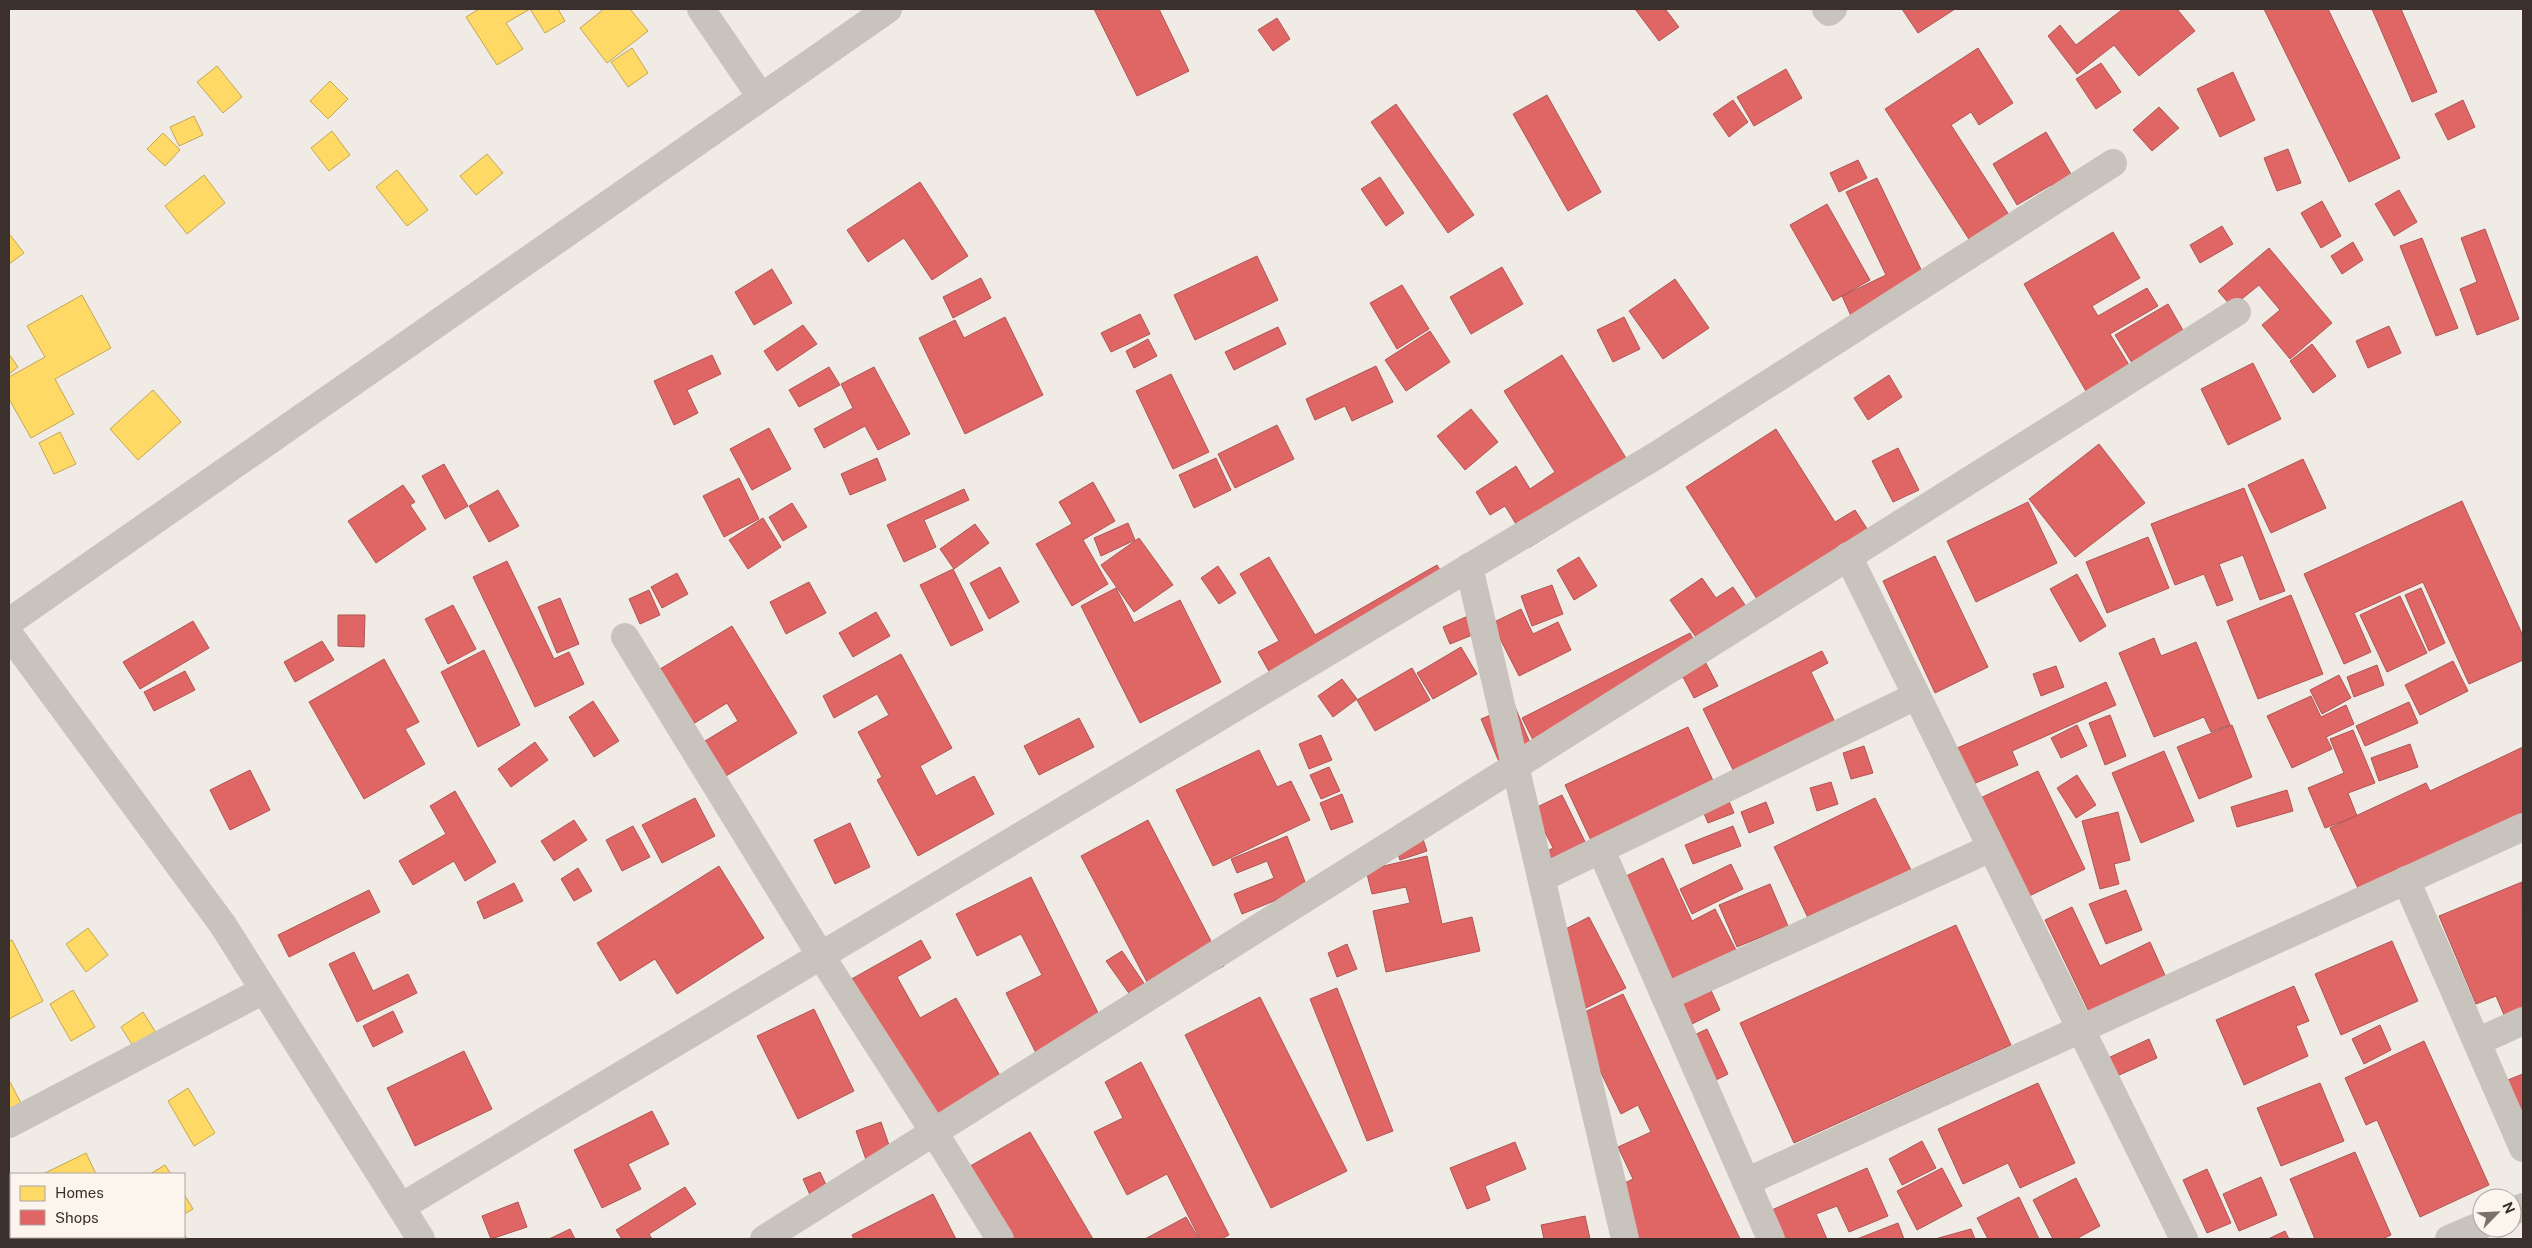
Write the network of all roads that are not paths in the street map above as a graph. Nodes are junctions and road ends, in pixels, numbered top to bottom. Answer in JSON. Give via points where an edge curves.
{"nodes":[{"id":1,"x":701,"y":9,"type":"edge"},
{"id":2,"x":888,"y":9,"type":"edge"},
{"id":3,"x":1826,"y":9,"type":"edge"},
{"id":4,"x":1833,"y":9,"type":"edge"},
{"id":5,"x":762,"y":97,"type":"junction"},
{"id":6,"x":2113,"y":163,"type":"dead end"},
{"id":7,"x":2237,"y":312,"type":"dead end"},
{"id":8,"x":1848,"y":556,"type":"junction"},
{"id":9,"x":1470,"y":567,"type":"junction"},
{"id":10,"x":9,"y":622,"type":"edge"},
{"id":11,"x":9,"y":634,"type":"edge"},
{"id":12,"x":625,"y":637,"type":"dead end"},
{"id":13,"x":1916,"y":696,"type":"junction"},
{"id":14,"x":1517,"y":765,"type":"junction"},
{"id":15,"x":2523,"y":827,"type":"edge"},
{"id":16,"x":1991,"y":848,"type":"junction"},
{"id":17,"x":1601,"y":850,"type":"junction"},
{"id":18,"x":1542,"y":878,"type":"junction"},
{"id":19,"x":2406,"y":880,"type":"junction"},
{"id":20,"x":821,"y":956,"type":"junction"},
{"id":21,"x":264,"y":990,"type":"junction"},
{"id":22,"x":1665,"y":996,"type":"junction"},
{"id":23,"x":2523,"y":1021,"type":"edge"},
{"id":24,"x":2080,"y":1028,"type":"junction"},
{"id":25,"x":2477,"y":1042,"type":"junction"},
{"id":26,"x":9,"y":1124,"type":"edge"},
{"id":27,"x":934,"y":1132,"type":"junction"},
{"id":28,"x":2523,"y":1148,"type":"edge"},
{"id":29,"x":1746,"y":1182,"type":"junction"},
{"id":30,"x":401,"y":1207,"type":"junction"},
{"id":31,"x":2472,"y":1229,"type":"edge"},
{"id":32,"x":421,"y":1239,"type":"edge"},
{"id":33,"x":764,"y":1239,"type":"edge"},
{"id":34,"x":1000,"y":1239,"type":"edge"},
{"id":35,"x":1625,"y":1239,"type":"edge"},
{"id":36,"x":1771,"y":1239,"type":"edge"},
{"id":37,"x":2184,"y":1239,"type":"edge"},
{"id":38,"x":2449,"y":1239,"type":"edge"}],
"edges":[{"from":1,"to":5,"type":"street"},
{"from":2,"to":5,"type":"street"},
{"from":3,"to":4,"type":"street","via":[[1829,12]]},
{"from":5,"to":10,"type":"street"},
{"from":6,"to":9,"type":"street","via":[[1657,454]]},
{"from":7,"to":8,"type":"street"},
{"from":8,"to":13,"type":"street"},
{"from":8,"to":14,"type":"street"},
{"from":9,"to":14,"type":"street"},
{"from":9,"to":20,"type":"street"},
{"from":11,"to":21,"type":"street","via":[[223,925]]},
{"from":12,"to":20,"type":"street"},
{"from":13,"to":16,"type":"street"},
{"from":13,"to":17,"type":"street"},
{"from":14,"to":18,"type":"street"},
{"from":14,"to":27,"type":"street"},
{"from":15,"to":19,"type":"street"},
{"from":16,"to":22,"type":"street"},
{"from":16,"to":24,"type":"street"},
{"from":17,"to":18,"type":"street"},
{"from":17,"to":22,"type":"street"},
{"from":18,"to":35,"type":"street"},
{"from":19,"to":24,"type":"street"},
{"from":19,"to":25,"type":"street"},
{"from":20,"to":27,"type":"street"},
{"from":20,"to":30,"type":"street"},
{"from":21,"to":26,"type":"street"},
{"from":21,"to":30,"type":"street"},
{"from":22,"to":29,"type":"street"},
{"from":23,"to":25,"type":"street"},
{"from":24,"to":29,"type":"street"},
{"from":24,"to":37,"type":"street"},
{"from":25,"to":28,"type":"street"},
{"from":27,"to":33,"type":"street"},
{"from":27,"to":34,"type":"street"},
{"from":29,"to":36,"type":"street"},
{"from":30,"to":32,"type":"street"},
{"from":31,"to":38,"type":"street"}]}
